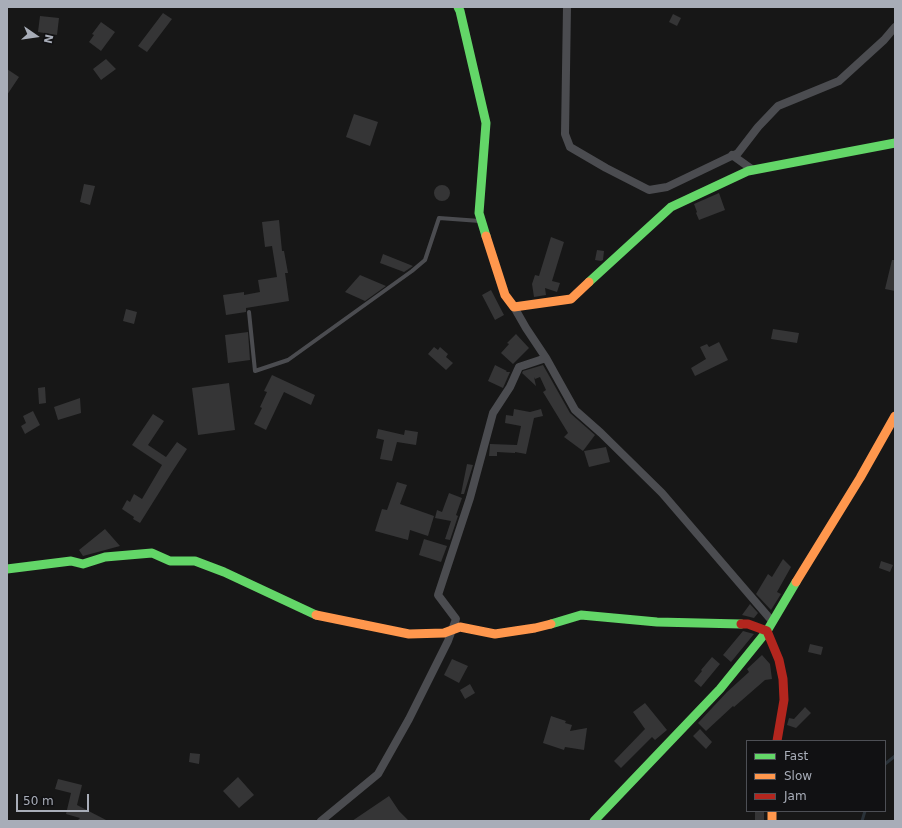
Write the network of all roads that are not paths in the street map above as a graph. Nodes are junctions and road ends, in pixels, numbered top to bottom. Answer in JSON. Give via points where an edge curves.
{"nodes":[{"id":1,"x":458,"y":7,"type":"edge"},
{"id":2,"x":567,"y":7,"type":"edge"},
{"id":3,"x":895,"y":27,"type":"edge"},
{"id":4,"x":895,"y":143,"type":"edge"},
{"id":5,"x":732,"y":155,"type":"junction"},
{"id":6,"x":753,"y":170,"type":"junction"},
{"id":7,"x":480,"y":222,"type":"junction"},
{"id":8,"x":514,"y":307,"type":"junction"},
{"id":9,"x":249,"y":312,"type":"dead end"},
{"id":10,"x":546,"y":358,"type":"junction"},
{"id":11,"x":895,"y":416,"type":"edge"},
{"id":12,"x":7,"y":569,"type":"edge"},
{"id":13,"x":772,"y":621,"type":"junction"},
{"id":14,"x":452,"y":630,"type":"junction"},
{"id":15,"x":767,"y":631,"type":"junction"},
{"id":16,"x":777,"y":740,"type":"edge"},
{"id":17,"x":321,"y":821,"type":"edge"},
{"id":18,"x":594,"y":821,"type":"edge"}],
"edges":[{"from":1,"to":7,"type":"street","via":[[486,123]]},
{"from":2,"to":5,"type":"street","via":[[565,134],[570,147],[649,190],[667,187]]},
{"from":3,"to":5,"type":"street","via":[[839,81],[778,106],[738,153]]},
{"from":4,"to":6,"type":"street"},
{"from":5,"to":6,"type":"street"},
{"from":6,"to":8,"type":"street","via":[[671,207],[570,299]]},
{"from":7,"to":8,"type":"street","via":[[505,295]]},
{"from":7,"to":9,"type":"lane","via":[[439,218],[426,260],[288,360],[255,371]]},
{"from":8,"to":10,"type":"street"},
{"from":10,"to":13,"type":"street","via":[[575,410],[662,493]]},
{"from":10,"to":14,"type":"street","via":[[519,367],[510,387],[493,413],[470,498],[438,595],[456,620]]},
{"from":11,"to":13,"type":"street","via":[[838,515]]},
{"from":12,"to":14,"type":"street","via":[[71,562],[82,564],[105,557],[152,553],[170,561],[194,561],[224,572],[314,616],[409,634],[444,633]]},
{"from":13,"to":15,"type":"street"},
{"from":14,"to":15,"type":"street","via":[[460,627],[495,634],[535,628],[581,615],[657,622],[748,624]]},
{"from":14,"to":17,"type":"street","via":[[409,719],[378,774]]},
{"from":15,"to":16,"type":"street","via":[[779,660],[783,680],[784,700]]},
{"from":15,"to":18,"type":"street","via":[[720,688]]}]}
